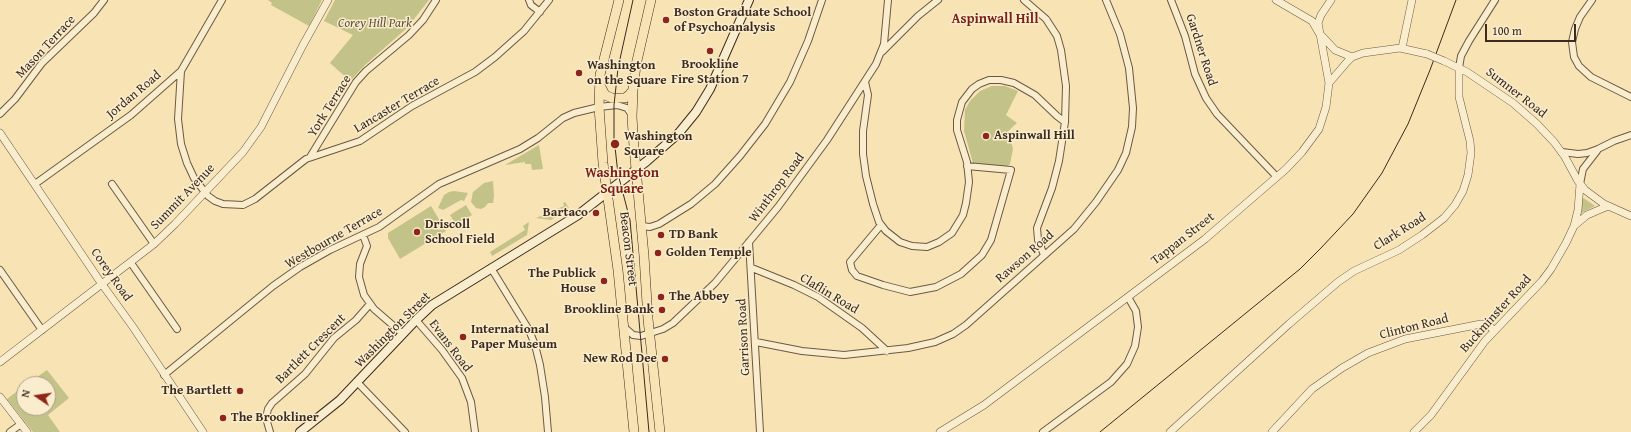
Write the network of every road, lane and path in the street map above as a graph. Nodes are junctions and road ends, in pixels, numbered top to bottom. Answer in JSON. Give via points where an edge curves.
{"nodes":[{"id":1,"x":104,"y":0,"type":"edge"},
{"id":2,"x":222,"y":0,"type":"edge"},
{"id":3,"x":328,"y":0,"type":"edge"},
{"id":4,"x":436,"y":0,"type":"edge"},
{"id":5,"x":529,"y":0,"type":"edge"},
{"id":6,"x":549,"y":0,"type":"edge"},
{"id":7,"x":619,"y":0,"type":"edge"},
{"id":8,"x":651,"y":0,"type":"edge"},
{"id":9,"x":749,"y":0,"type":"edge"},
{"id":10,"x":822,"y":0,"type":"edge"},
{"id":11,"x":888,"y":0,"type":"edge"},
{"id":12,"x":938,"y":0,"type":"edge"},
{"id":13,"x":1024,"y":0,"type":"edge"},
{"id":14,"x":1106,"y":0,"type":"edge"},
{"id":15,"x":1172,"y":0,"type":"edge"},
{"id":16,"x":1276,"y":0,"type":"edge"},
{"id":17,"x":1331,"y":0,"type":"edge"},
{"id":18,"x":1412,"y":0,"type":"edge"},
{"id":19,"x":1495,"y":0,"type":"edge"},
{"id":20,"x":1592,"y":0,"type":"edge"},
{"id":21,"x":540,"y":12,"type":"junction"},
{"id":22,"x":1319,"y":33,"type":"junction"},
{"id":23,"x":1402,"y":48,"type":"junction"},
{"id":24,"x":881,"y":53,"type":"junction"},
{"id":25,"x":1352,"y":57,"type":"junction"},
{"id":26,"x":1459,"y":68,"type":"junction"},
{"id":27,"x":181,"y":71,"type":"junction"},
{"id":28,"x":865,"y":82,"type":"junction"},
{"id":29,"x":1329,"y":83,"type":"junction"},
{"id":30,"x":599,"y":84,"type":"junction"},
{"id":31,"x":633,"y":90,"type":"junction"},
{"id":32,"x":1631,"y":97,"type":"edge"},
{"id":33,"x":599,"y":107,"type":"junction"},
{"id":34,"x":0,"y":114,"type":"edge"},
{"id":35,"x":632,"y":116,"type":"junction"},
{"id":36,"x":1065,"y":122,"type":"junction"},
{"id":37,"x":0,"y":133,"type":"edge"},
{"id":38,"x":1631,"y":135,"type":"edge"},
{"id":39,"x":1598,"y":149,"type":"junction"},
{"id":40,"x":1562,"y":152,"type":"junction"},
{"id":41,"x":310,"y":157,"type":"junction"},
{"id":42,"x":967,"y":166,"type":"junction"},
{"id":43,"x":636,"y":170,"type":"junction"},
{"id":44,"x":1276,"y":176,"type":"junction"},
{"id":45,"x":35,"y":184,"type":"junction"},
{"id":46,"x":112,"y":184,"type":"dead end"},
{"id":47,"x":1580,"y":184,"type":"junction"},
{"id":48,"x":205,"y":192,"type":"junction"},
{"id":49,"x":607,"y":193,"type":"junction"},
{"id":50,"x":1608,"y":206,"type":"junction"},
{"id":51,"x":1631,"y":216,"type":"edge"},
{"id":52,"x":881,"y":225,"type":"junction"},
{"id":53,"x":641,"y":226,"type":"junction"},
{"id":54,"x":1574,"y":226,"type":"junction"},
{"id":55,"x":363,"y":235,"type":"junction"},
{"id":56,"x":749,"y":242,"type":"junction"},
{"id":57,"x":154,"y":244,"type":"junction"},
{"id":58,"x":1044,"y":255,"type":"junction"},
{"id":59,"x":131,"y":263,"type":"junction"},
{"id":60,"x":491,"y":268,"type":"junction"},
{"id":61,"x":752,"y":268,"type":"junction"},
{"id":62,"x":0,"y":270,"type":"edge"},
{"id":63,"x":102,"y":284,"type":"junction"},
{"id":64,"x":1128,"y":297,"type":"junction"},
{"id":65,"x":370,"y":304,"type":"junction"},
{"id":66,"x":416,"y":320,"type":"junction"},
{"id":67,"x":624,"y":327,"type":"junction"},
{"id":68,"x":177,"y":329,"type":"dead end"},
{"id":69,"x":42,"y":330,"type":"junction"},
{"id":70,"x":1494,"y":330,"type":"junction"},
{"id":71,"x":402,"y":334,"type":"junction"},
{"id":72,"x":649,"y":334,"type":"junction"},
{"id":73,"x":756,"y":342,"type":"junction"},
{"id":74,"x":887,"y":351,"type":"junction"},
{"id":75,"x":0,"y":362,"type":"edge"},
{"id":76,"x":164,"y":374,"type":"junction"},
{"id":77,"x":358,"y":382,"type":"junction"},
{"id":78,"x":0,"y":397,"type":"edge"},
{"id":79,"x":21,"y":424,"type":"junction"},
{"id":80,"x":10,"y":432,"type":"edge"},
{"id":81,"x":27,"y":432,"type":"edge"},
{"id":82,"x":203,"y":432,"type":"edge"},
{"id":83,"x":270,"y":432,"type":"edge"},
{"id":84,"x":300,"y":432,"type":"edge"},
{"id":85,"x":405,"y":432,"type":"edge"},
{"id":86,"x":475,"y":432,"type":"edge"},
{"id":87,"x":548,"y":432,"type":"edge"},
{"id":88,"x":634,"y":432,"type":"edge"},
{"id":89,"x":660,"y":432,"type":"edge"},
{"id":90,"x":760,"y":432,"type":"edge"},
{"id":91,"x":940,"y":432,"type":"edge"},
{"id":92,"x":1043,"y":432,"type":"edge"},
{"id":93,"x":1170,"y":432,"type":"edge"},
{"id":94,"x":1272,"y":432,"type":"edge"},
{"id":95,"x":1414,"y":432,"type":"edge"}],
"edges":[{"from":1,"to":34,"type":"street","name":"Mason Terrace","via":[[42,63]]},
{"from":2,"to":27,"type":"street","name":"Jordan Road"},
{"from":3,"to":48,"type":"street","name":"Summit Avenue","via":[[255,137]]},
{"from":4,"to":41,"type":"street","name":"York Terrace","via":[[409,35],[356,82]]},
{"from":5,"to":21,"type":"street"},
{"from":6,"to":21,"type":"street","name":"Lancaster Terrace"},
{"from":7,"to":30,"type":"main road","name":"Beacon Street"},
{"from":8,"to":31,"type":"main road","name":"Beacon Street"},
{"from":9,"to":43,"type":"main road","name":"Washington Street","via":[[701,104],[678,134]]},
{"from":10,"to":53,"type":"street","via":[[790,82],[765,124],[740,156],[715,184],[691,204],[654,226]]},
{"from":11,"to":24,"type":"street","name":"Winthrop Road"},
{"from":12,"to":24,"type":"street"},
{"from":13,"to":36,"type":"street","via":[[1048,21],[1060,44],[1066,86]]},
{"from":14,"to":58,"type":"street","name":"Rawson Road","via":[[1122,42],[1130,80],[1133,122],[1128,147],[1118,170],[1096,202],[1074,229]]},
{"from":15,"to":44,"type":"street","name":"Gardner Road","via":[[1195,74],[1206,98],[1217,114]]},
{"from":16,"to":22,"type":"street","via":[[1312,21]]},
{"from":17,"to":22,"type":"street","name":"Tappan Street","via":[[1319,20]]},
{"from":18,"to":23,"type":"street"},
{"from":19,"to":26,"type":"street","name":"Clark Road","via":[[1461,56]]},
{"from":20,"to":32,"type":"street","via":[[1575,29],[1572,42],[1574,57],[1591,78]]},
{"from":21,"to":41,"type":"street","name":"Lancaster Terrace","via":[[513,42],[475,72],[412,106],[360,141]]},
{"from":22,"to":25,"type":"street","via":[[1335,50]]},
{"from":22,"to":29,"type":"street","name":"Tappan Street"},
{"from":23,"to":25,"type":"street","name":"Sumner Road","via":[[1368,52]]},
{"from":23,"to":26,"type":"street","name":"Sumner Road","bridge":true,"via":[[1427,54]]},
{"from":24,"to":28,"type":"street","name":"Winthrop Road"},
{"from":25,"to":29,"type":"street","via":[[1341,66]]},
{"from":26,"to":40,"type":"street","name":"Sumner Road","via":[[1513,103],[1542,129]]},
{"from":26,"to":93,"type":"street","name":"Clark Road","via":[[1460,96],[1471,153],[1468,175],[1455,205],[1439,222],[1399,250],[1354,271],[1338,282]]},
{"from":27,"to":45,"type":"street","name":"Jordan Road","via":[[131,115]]},
{"from":27,"to":48,"type":"street","name":"Lancaster Terrace","via":[[178,119],[181,144],[194,178]]},
{"from":28,"to":52,"type":"street","via":[[868,95],[862,135],[864,168],[872,204]]},
{"from":28,"to":56,"type":"street","name":"Winthrop Road","via":[[804,173]]},
{"from":29,"to":44,"type":"street","name":"Tappan Street","via":[[1326,107],[1319,129],[1302,152]]},
{"from":30,"to":31,"type":"main road","via":[[605,95],[612,98],[625,98]]},
{"from":30,"to":33,"type":"main road","name":"Beacon Street"},
{"from":31,"to":35,"type":"main road","name":"Beacon Street"},
{"from":33,"to":35,"type":"street","name":"Westbourne Terrace","via":[[621,106],[627,108]]},
{"from":33,"to":49,"type":"main road","name":"Beacon Street"},
{"from":33,"to":55,"type":"street","name":"Westbourne Terrace","via":[[571,114],[520,149],[439,184]]},
{"from":35,"to":43,"type":"main road","name":"Beacon Street"},
{"from":36,"to":42,"type":"street","via":[[1036,95],[1017,84],[997,80],[981,83],[968,93],[957,117],[957,130]]},
{"from":36,"to":58,"type":"street","via":[[1054,182],[1037,228],[1038,240]]},
{"from":37,"to":45,"type":"street","name":"Corey Road"},
{"from":38,"to":39,"type":"street","name":"Buckminster Road"},
{"from":39,"to":40,"type":"street","name":"Buckminster Road","via":[[1581,154]]},
{"from":39,"to":47,"type":"street","name":"Buckminster Road","via":[[1583,170]]},
{"from":40,"to":47,"type":"street","name":"Sumner Road"},
{"from":41,"to":48,"type":"street","name":"Lancaster Terrace","via":[[255,199],[243,205],[223,204]]},
{"from":42,"to":52,"type":"street","via":[[968,190],[964,212],[954,230],[943,240],[926,247],[908,246],[895,239]]},
{"from":42,"to":52,"type":"street","via":[[1011,170],[991,240],[982,255],[961,274],[936,287],[907,292],[860,277],[852,270],[850,262]]},
{"from":43,"to":49,"type":"main road","name":"Washington Street"},
{"from":43,"to":53,"type":"main road","name":"Beacon Street"},
{"from":44,"to":64,"type":"street","name":"Tappan Street","via":[[1205,239]]},
{"from":45,"to":63,"type":"street","name":"Corey Road"},
{"from":46,"to":57,"type":"street"},
{"from":47,"to":50,"type":"street","name":"Sumner Road"},
{"from":47,"to":54,"type":"street","name":"Buckminster Road"},
{"from":48,"to":57,"type":"street","name":"Summit Avenue"},
{"from":49,"to":60,"type":"main road","name":"Washington Street","via":[[561,226]]},
{"from":49,"to":67,"type":"main road","name":"Beacon Street","via":[[616,248]]},
{"from":50,"to":51,"type":"street","name":"Sumner Road"},
{"from":50,"to":54,"type":"street","name":"Buckminster Road","via":[[1587,215]]},
{"from":53,"to":72,"type":"main road","name":"Beacon Street"},
{"from":54,"to":70,"type":"street","name":"Buckminster Road","via":[[1546,276]]},
{"from":55,"to":65,"type":"street","via":[[366,246],[360,264],[360,277],[364,295]]},
{"from":55,"to":76,"type":"street","name":"Westbourne Terrace","via":[[330,250],[278,282]]},
{"from":56,"to":61,"type":"street","name":"Garrison Road"},
{"from":56,"to":72,"type":"street","name":"Winthrop Road","via":[[715,283],[679,317],[668,326]]},
{"from":57,"to":59,"type":"street","name":"Summit Avenue"},
{"from":58,"to":74,"type":"street","name":"Rawson Road","via":[[956,332],[928,344]]},
{"from":59,"to":63,"type":"street","name":"Summit Avenue"},
{"from":59,"to":68,"type":"street"},
{"from":60,"to":66,"type":"main road","name":"Washington Street","via":[[439,300]]},
{"from":60,"to":87,"type":"street","via":[[529,330],[535,345],[544,391]]},
{"from":61,"to":73,"type":"street","name":"Garrison Road"},
{"from":61,"to":74,"type":"street","name":"Claflin Road","via":[[821,298],[862,328]]},
{"from":62,"to":69,"type":"street"},
{"from":63,"to":69,"type":"street","name":"Summit Avenue"},
{"from":63,"to":76,"type":"street","name":"Corey Road"},
{"from":64,"to":91,"type":"street","name":"Tappan Street","via":[[984,405]]},
{"from":64,"to":92,"type":"street","via":[[1136,311],[1138,327],[1135,346],[1127,364],[1111,382]]},
{"from":65,"to":71,"type":"street"},
{"from":65,"to":83,"type":"street","name":"Bartlett Crescent","via":[[356,320],[334,338],[304,374],[270,405],[266,420]]},
{"from":66,"to":71,"type":"main road","name":"Washington Street"},
{"from":66,"to":86,"type":"street","name":"Evans Road","via":[[462,378],[471,402]]},
{"from":67,"to":72,"type":"street","name":"Winthrop Road","via":[[635,336]]},
{"from":67,"to":88,"type":"main road","name":"Beacon Street"},
{"from":69,"to":75,"type":"street","name":"Summit Avenue"},
{"from":70,"to":94,"type":"street","name":"Clinton Road","via":[[1482,324],[1405,339],[1368,353],[1312,389]]},
{"from":70,"to":95,"type":"street","name":"Buckminster Road","via":[[1432,415]]},
{"from":71,"to":77,"type":"main road","name":"Washington Street"},
{"from":72,"to":89,"type":"main road","name":"Beacon Street"},
{"from":73,"to":74,"type":"street","name":"Rawson Road","via":[[833,354]]},
{"from":73,"to":90,"type":"street","name":"Garrison Road"},
{"from":76,"to":82,"type":"street","name":"Corey Road"},
{"from":77,"to":84,"type":"main road","name":"Washington Street"},
{"from":77,"to":85,"type":"street"},
{"from":78,"to":79,"type":"street"},
{"from":79,"to":80,"type":"street"},
{"from":79,"to":81,"type":"street"}]}
